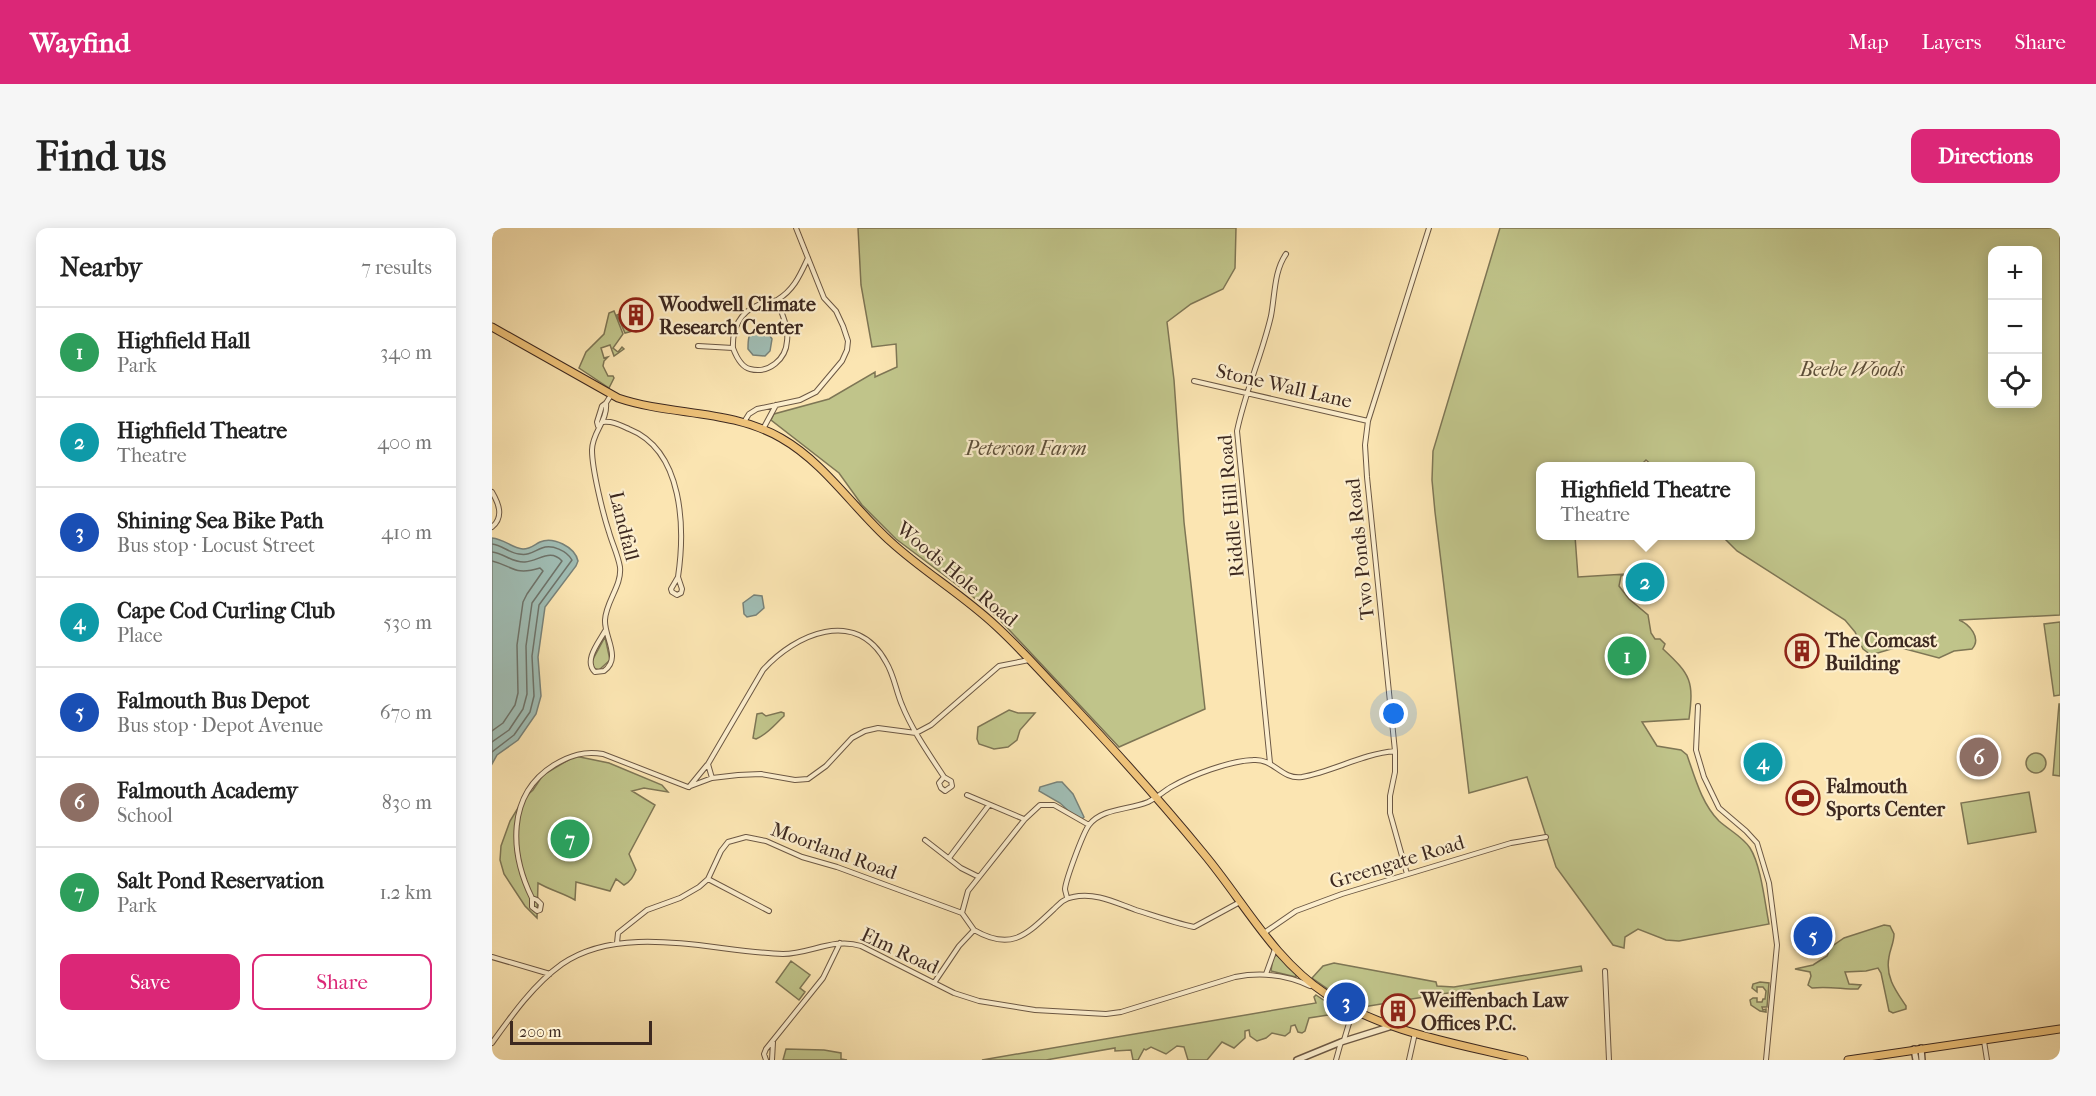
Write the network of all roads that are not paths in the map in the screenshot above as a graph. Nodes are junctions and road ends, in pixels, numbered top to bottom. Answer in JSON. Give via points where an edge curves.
{"nodes":[{"id":1,"x":796,"y":228,"type":"edge"},
{"id":2,"x":1429,"y":228,"type":"edge"},
{"id":3,"x":1286,"y":254,"type":"dead end"},
{"id":4,"x":808,"y":257,"type":"junction"},
{"id":5,"x":777,"y":300,"type":"junction"},
{"id":6,"x":492,"y":327,"type":"edge"},
{"id":7,"x":698,"y":345,"type":"dead end"},
{"id":8,"x":733,"y":348,"type":"junction"},
{"id":9,"x":1194,"y":381,"type":"dead end"},
{"id":10,"x":1248,"y":394,"type":"junction"},
{"id":11,"x":611,"y":395,"type":"junction"},
{"id":12,"x":606,"y":403,"type":"junction"},
{"id":13,"x":776,"y":404,"type":"junction"},
{"id":14,"x":1368,"y":421,"type":"junction"},
{"id":15,"x":603,"y":422,"type":"junction"},
{"id":16,"x":744,"y":422,"type":"junction"},
{"id":17,"x":598,"y":427,"type":"junction"},
{"id":18,"x":763,"y":429,"type":"junction"},
{"id":19,"x":492,"y":492,"type":"edge"},
{"id":20,"x":492,"y":527,"type":"edge"},
{"id":21,"x":678,"y":578,"type":"dead end"},
{"id":22,"x":605,"y":631,"type":"junction"},
{"id":23,"x":1029,"y":660,"type":"junction"},
{"id":24,"x":1698,"y":706,"type":"dead end"},
{"id":25,"x":916,"y":733,"type":"junction"},
{"id":26,"x":1395,"y":751,"type":"junction"},
{"id":27,"x":1270,"y":763,"type":"junction"},
{"id":28,"x":708,"y":764,"type":"junction"},
{"id":29,"x":944,"y":777,"type":"dead end"},
{"id":30,"x":712,"y":778,"type":"junction"},
{"id":31,"x":688,"y":787,"type":"junction"},
{"id":32,"x":967,"y":795,"type":"dead end"},
{"id":33,"x":1155,"y":798,"type":"junction"},
{"id":34,"x":989,"y":805,"type":"junction"},
{"id":35,"x":1024,"y":819,"type":"junction"},
{"id":36,"x":1089,"y":825,"type":"junction"},
{"id":37,"x":1546,"y":837,"type":"dead end"},
{"id":38,"x":925,"y":840,"type":"dead end"},
{"id":39,"x":949,"y":858,"type":"junction"},
{"id":40,"x":1407,"y":874,"type":"junction"},
{"id":41,"x":979,"y":877,"type":"junction"},
{"id":42,"x":708,"y":879,"type":"junction"},
{"id":43,"x":532,"y":898,"type":"dead end"},
{"id":44,"x":1067,"y":898,"type":"junction"},
{"id":45,"x":1240,"y":902,"type":"junction"},
{"id":46,"x":769,"y":911,"type":"dead end"},
{"id":47,"x":962,"y":913,"type":"junction"},
{"id":48,"x":974,"y":930,"type":"junction"},
{"id":49,"x":1263,"y":933,"type":"junction"},
{"id":50,"x":617,"y":943,"type":"junction"},
{"id":51,"x":840,"y":943,"type":"junction"},
{"id":52,"x":1275,"y":948,"type":"junction"},
{"id":53,"x":492,"y":957,"type":"edge"},
{"id":54,"x":1605,"y":970,"type":"dead end"},
{"id":55,"x":550,"y":974,"type":"junction"},
{"id":56,"x":1266,"y":974,"type":"junction"},
{"id":57,"x":934,"y":983,"type":"junction"},
{"id":58,"x":1324,"y":993,"type":"junction"},
{"id":59,"x":1353,"y":1010,"type":"junction"},
{"id":60,"x":1389,"y":1027,"type":"junction"},
{"id":61,"x":2060,"y":1029,"type":"edge"},
{"id":62,"x":1415,"y":1033,"type":"junction"},
{"id":63,"x":1984,"y":1040,"type":"junction"},
{"id":64,"x":773,"y":1041,"type":"junction"},
{"id":65,"x":1342,"y":1041,"type":"junction"},
{"id":66,"x":492,"y":1043,"type":"edge"},
{"id":67,"x":1917,"y":1049,"type":"junction"},
{"id":68,"x":1515,"y":1059,"type":"edge"},
{"id":69,"x":766,"y":1060,"type":"edge"},
{"id":70,"x":772,"y":1060,"type":"edge"},
{"id":71,"x":1297,"y":1060,"type":"edge"},
{"id":72,"x":1336,"y":1060,"type":"edge"},
{"id":73,"x":1409,"y":1060,"type":"edge"},
{"id":74,"x":1524,"y":1060,"type":"edge"},
{"id":75,"x":1609,"y":1060,"type":"edge"},
{"id":76,"x":1766,"y":1060,"type":"edge"},
{"id":77,"x":1848,"y":1060,"type":"edge"},
{"id":78,"x":1916,"y":1060,"type":"edge"},
{"id":79,"x":1922,"y":1060,"type":"edge"},
{"id":80,"x":1987,"y":1060,"type":"edge"}],
"edges":[{"from":1,"to":4,"type":"street"},
{"from":2,"to":14,"type":"street","name":"Two Ponds Road"},
{"from":3,"to":10,"type":"street","name":"Riddle Hill Road","via":[[1278,267],[1270,316]]},
{"from":4,"to":5,"type":"street","via":[[791,290]]},
{"from":4,"to":13,"type":"street","via":[[824,298],[843,326],[847,350],[816,392],[800,400]]},
{"from":5,"to":8,"type":"street","via":[[758,305],[741,317],[732,338]]},
{"from":5,"to":8,"type":"street","via":[[788,336],[778,361],[765,369],[750,369]]},
{"from":6,"to":11,"type":"highway","name":"Woods Hole Road"},
{"from":7,"to":8,"type":"street"},
{"from":9,"to":10,"type":"street","name":"Stone Wall Lane"},
{"from":10,"to":14,"type":"street","name":"Stone Wall Lane"},
{"from":10,"to":27,"type":"street","name":"Riddle Hill Road","via":[[1237,431]]},
{"from":11,"to":12,"type":"street","name":"Landfall"},
{"from":11,"to":16,"type":"highway","name":"Woods Hole Road"},
{"from":12,"to":15,"type":"street","name":"Landfall"},
{"from":12,"to":17,"type":"street","name":"Landfall"},
{"from":13,"to":16,"type":"street","via":[[752,411]]},
{"from":13,"to":18,"type":"street"},
{"from":14,"to":26,"type":"street","name":"Two Ponds Road","via":[[1367,477]]},
{"from":15,"to":17,"type":"street"},
{"from":15,"to":21,"type":"street","via":[[639,433],[654,445],[664,461],[680,513]]},
{"from":16,"to":18,"type":"highway","name":"Woods Hole Road"},
{"from":17,"to":22,"type":"street","name":"Landfall","via":[[592,454],[605,519],[620,567],[618,584],[605,614]]},
{"from":18,"to":23,"type":"highway","name":"Woods Hole Road","via":[[805,455],[891,542],[977,609]]},
{"from":19,"to":20,"type":"street","via":[[500,514]]},
{"from":22,"to":22,"type":"street","name":"Landfall","via":[[590,662],[596,672],[604,671],[612,662]]},
{"from":23,"to":25,"type":"street","via":[[999,666],[931,725]]},
{"from":23,"to":33,"type":"highway","name":"Woods Hole Road"},
{"from":24,"to":76,"type":"street","via":[[1696,750],[1704,777],[1719,808],[1759,848],[1769,883],[1776,950]]},
{"from":25,"to":28,"type":"street","via":[[886,660],[877,649],[853,632],[820,632],[775,656],[763,670]]},
{"from":25,"to":29,"type":"street"},
{"from":25,"to":30,"type":"street","via":[[878,728],[865,731],[852,738],[817,775],[808,779],[761,774]]},
{"from":26,"to":27,"type":"street","via":[[1375,753],[1301,777],[1284,774]]},
{"from":26,"to":40,"type":"street","name":"Two Ponds Road","via":[[1390,813]]},
{"from":27,"to":33,"type":"street","via":[[1259,759],[1219,767]]},
{"from":28,"to":30,"type":"street"},
{"from":28,"to":31,"type":"street"},
{"from":30,"to":31,"type":"street"},
{"from":31,"to":43,"type":"street","via":[[589,752],[571,756],[547,769],[528,792],[516,825],[518,864]]},
{"from":32,"to":34,"type":"street"},
{"from":33,"to":36,"type":"street","via":[[1101,816]]},
{"from":33,"to":45,"type":"highway","name":"Woods Hole Road"},
{"from":34,"to":35,"type":"street"},
{"from":34,"to":39,"type":"street"},
{"from":35,"to":36,"type":"street","via":[[1046,804]]},
{"from":35,"to":41,"type":"street"},
{"from":36,"to":44,"type":"street","via":[[1068,879]]},
{"from":37,"to":40,"type":"street","name":"Greengate Road","via":[[1511,843]]},
{"from":38,"to":39,"type":"street"},
{"from":39,"to":41,"type":"street"},
{"from":40,"to":49,"type":"street","name":"Greengate Road","via":[[1309,905]]},
{"from":41,"to":47,"type":"street","via":[[968,891]]},
{"from":42,"to":46,"type":"street"},
{"from":42,"to":47,"type":"street","name":"Moorland Road","via":[[728,842],[746,837]]},
{"from":42,"to":50,"type":"street","via":[[680,898],[638,916],[618,933]]},
{"from":44,"to":45,"type":"street","via":[[1096,896],[1194,927]]},
{"from":44,"to":48,"type":"street","via":[[1018,939],[1002,939]]},
{"from":45,"to":49,"type":"highway","name":"Woods Hole Road"},
{"from":47,"to":48,"type":"street"},
{"from":48,"to":57,"type":"street"},
{"from":49,"to":52,"type":"highway","name":"Woods Hole Road"},
{"from":50,"to":51,"type":"street","name":"Elm Road","via":[[788,954]]},
{"from":50,"to":55,"type":"street","name":"Elm Road","via":[[582,953]]},
{"from":51,"to":57,"type":"street","name":"Elm Road","via":[[861,946]]},
{"from":51,"to":64,"type":"street","via":[[823,978]]},
{"from":52,"to":56,"type":"street"},
{"from":52,"to":58,"type":"highway","name":"Woods Hole Road"},
{"from":53,"to":55,"type":"street"},
{"from":54,"to":75,"type":"street"},
{"from":55,"to":66,"type":"street","name":"Elm Road","via":[[514,1012]]},
{"from":56,"to":57,"type":"street","name":"Elm Road","via":[[1235,977],[1107,1014],[996,1005],[965,998]]},
{"from":56,"to":58,"type":"street","name":"Elm Road","via":[[1293,979]]},
{"from":58,"to":59,"type":"highway","name":"Woods Hole Road"},
{"from":59,"to":60,"type":"highway","name":"Woods Hole Road"},
{"from":59,"to":65,"type":"street"},
{"from":60,"to":62,"type":"highway","name":"Woods Hole Road"},
{"from":60,"to":65,"type":"street"},
{"from":61,"to":63,"type":"highway"},
{"from":62,"to":68,"type":"highway","name":"Woods Hole Road"},
{"from":62,"to":73,"type":"street"},
{"from":63,"to":67,"type":"highway"},
{"from":63,"to":80,"type":"street"},
{"from":64,"to":69,"type":"street","via":[[764,1054]]},
{"from":64,"to":70,"type":"street"},
{"from":65,"to":71,"type":"street"},
{"from":65,"to":72,"type":"street"},
{"from":67,"to":77,"type":"highway"},
{"from":67,"to":78,"type":"street"},
{"from":67,"to":79,"type":"street"},
{"from":68,"to":74,"type":"highway","name":"Woods Hole Road"}]}
